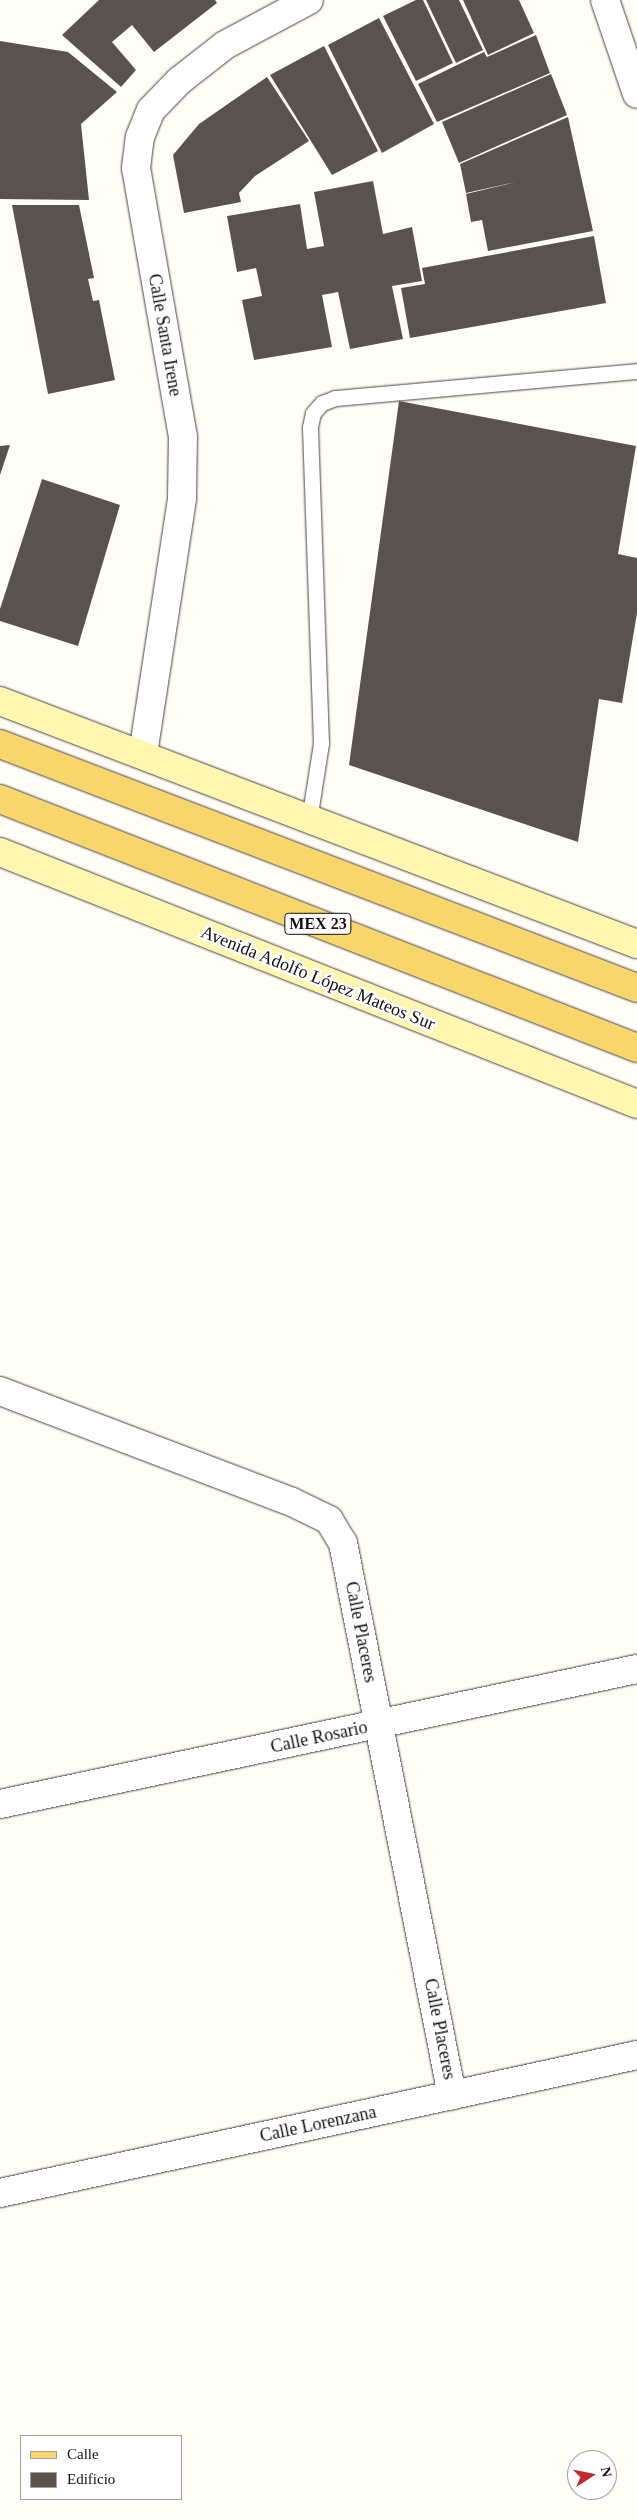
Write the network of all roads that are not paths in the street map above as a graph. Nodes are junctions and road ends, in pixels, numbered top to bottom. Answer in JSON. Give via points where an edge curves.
{"nodes":[{"id":1,"x":309,"y":0,"type":"edge"},
{"id":2,"x":605,"y":0,"type":"edge"},
{"id":3,"x":637,"y":94,"type":"edge"},
{"id":4,"x":637,"y":371,"type":"edge"},
{"id":5,"x":0,"y":701,"type":"edge"},
{"id":6,"x":0,"y":744,"type":"edge"},
{"id":7,"x":143,"y":754,"type":"junction"},
{"id":8,"x":0,"y":799,"type":"edge"},
{"id":9,"x":310,"y":820,"type":"junction"},
{"id":10,"x":0,"y":852,"type":"edge"},
{"id":11,"x":637,"y":944,"type":"edge"},
{"id":12,"x":637,"y":988,"type":"edge"},
{"id":13,"x":637,"y":1048,"type":"edge"},
{"id":14,"x":637,"y":1104,"type":"edge"},
{"id":15,"x":0,"y":1391,"type":"edge"},
{"id":16,"x":637,"y":1669,"type":"edge"},
{"id":17,"x":379,"y":1724,"type":"junction"},
{"id":18,"x":0,"y":1804,"type":"edge"},
{"id":19,"x":637,"y":2055,"type":"edge"},
{"id":20,"x":452,"y":2095,"type":"junction"},
{"id":21,"x":0,"y":2193,"type":"edge"}],
"edges":[{"from":1,"to":7,"type":"street","name":"Calle Santa Irene","via":[[225,45],[179,81],[151,110],[140,137],[136,168],[183,437],[182,498]]},
{"from":2,"to":3,"type":"street"},
{"from":4,"to":9,"type":"lane","via":[[336,398],[322,403],[313,413],[310,427],[321,742]]},
{"from":5,"to":7,"type":"main road"},
{"from":6,"to":12,"type":"main road"},
{"from":7,"to":9,"type":"main road"},
{"from":8,"to":13,"type":"main road","number":"MEX 23"},
{"from":9,"to":11,"type":"main road"},
{"from":10,"to":14,"type":"main road","name":"Avenida Adolfo López Mateos Sur"},
{"from":15,"to":17,"type":"street","name":"Calle Placeres","via":[[292,1502],[329,1520],[343,1543]]},
{"from":16,"to":17,"type":"street","name":"Calle Rosario"},
{"from":17,"to":18,"type":"street","name":"Calle Rosario"},
{"from":17,"to":20,"type":"street","name":"Calle Placeres"},
{"from":19,"to":20,"type":"street","name":"Calle Lorenzana"},
{"from":20,"to":21,"type":"street","name":"Calle Lorenzana"}]}
